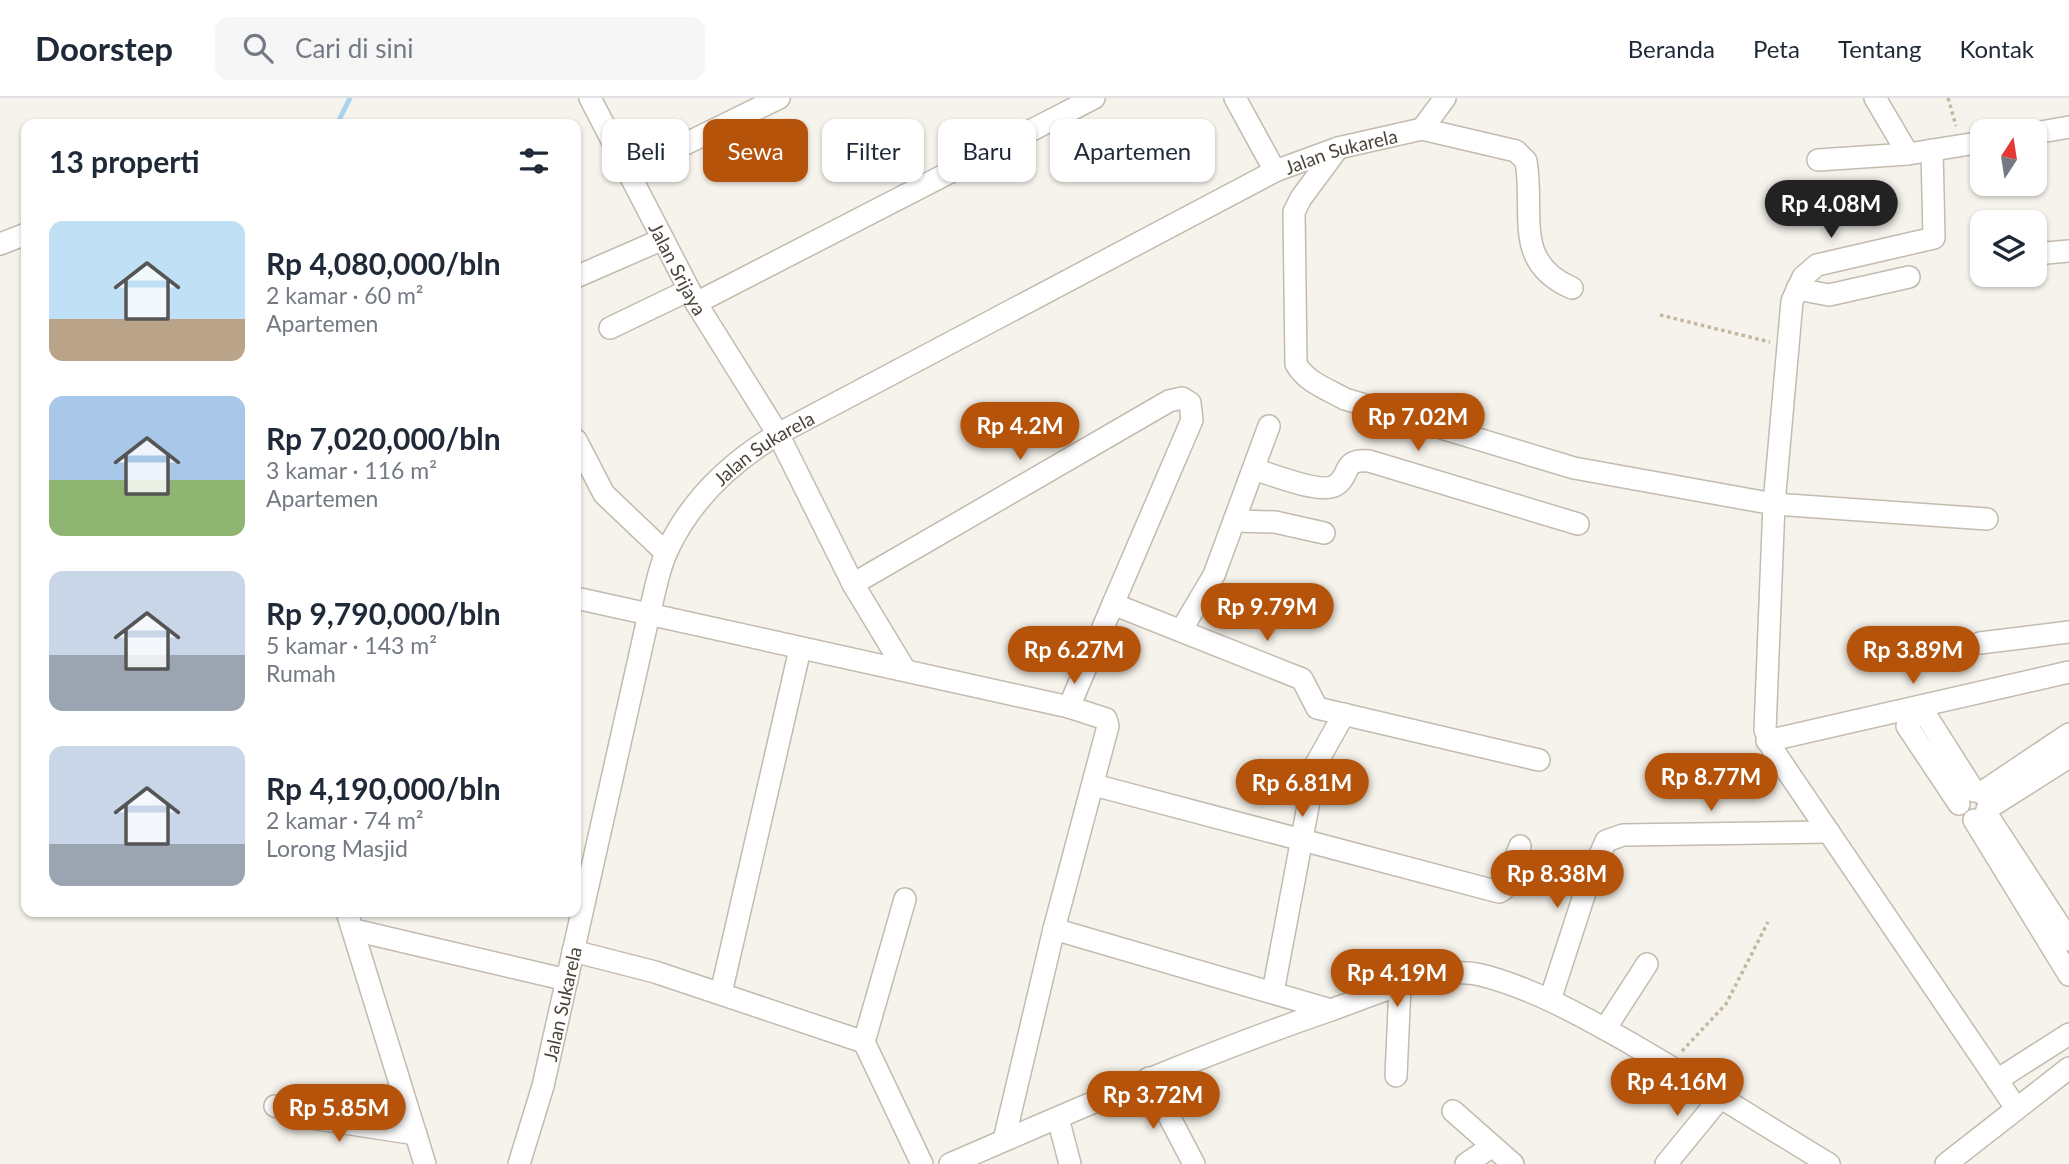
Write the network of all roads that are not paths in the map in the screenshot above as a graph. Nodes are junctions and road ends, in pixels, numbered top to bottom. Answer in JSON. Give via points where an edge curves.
{"nodes":[{"id":1,"x":590,"y":98,"type":"edge"},
{"id":2,"x":779,"y":98,"type":"edge"},
{"id":3,"x":1094,"y":98,"type":"edge"},
{"id":4,"x":1236,"y":98,"type":"edge"},
{"id":5,"x":1445,"y":98,"type":"edge"},
{"id":6,"x":1875,"y":98,"type":"edge"},
{"id":7,"x":602,"y":121,"type":"edge"},
{"id":8,"x":2069,"y":127,"type":"edge"},
{"id":9,"x":1422,"y":130,"type":"junction"},
{"id":10,"x":2048,"y":131,"type":"edge"},
{"id":11,"x":689,"y":142,"type":"edge"},
{"id":12,"x":1970,"y":144,"type":"edge"},
{"id":13,"x":1338,"y":148,"type":"junction"},
{"id":14,"x":1932,"y":150,"type":"junction"},
{"id":15,"x":1908,"y":154,"type":"junction"},
{"id":16,"x":1818,"y":160,"type":"dead end"},
{"id":17,"x":1275,"y":172,"type":"junction"},
{"id":18,"x":633,"y":182,"type":"edge"},
{"id":19,"x":21,"y":236,"type":"edge"},
{"id":20,"x":663,"y":239,"type":"junction"},
{"id":21,"x":0,"y":244,"type":"edge"},
{"id":22,"x":2069,"y":251,"type":"edge"},
{"id":23,"x":2047,"y":253,"type":"edge"},
{"id":24,"x":581,"y":275,"type":"edge"},
{"id":25,"x":1909,"y":277,"type":"dead end"},
{"id":26,"x":1572,"y":288,"type":"dead end"},
{"id":27,"x":1797,"y":289,"type":"junction"},
{"id":28,"x":693,"y":297,"type":"junction"},
{"id":29,"x":610,"y":328,"type":"dead end"},
{"id":30,"x":1269,"y":426,"type":"dead end"},
{"id":31,"x":778,"y":434,"type":"junction"},
{"id":32,"x":581,"y":450,"type":"edge"},
{"id":33,"x":1254,"y":469,"type":"junction"},
{"id":34,"x":1774,"y":504,"type":"junction"},
{"id":35,"x":1987,"y":519,"type":"dead end"},
{"id":36,"x":1236,"y":521,"type":"junction"},
{"id":37,"x":1577,"y":524,"type":"dead end"},
{"id":38,"x":1324,"y":533,"type":"dead end"},
{"id":39,"x":666,"y":553,"type":"junction"},
{"id":40,"x":853,"y":584,"type":"junction"},
{"id":41,"x":581,"y":599,"type":"edge"},
{"id":42,"x":1113,"y":604,"type":"junction"},
{"id":43,"x":649,"y":614,"type":"junction"},
{"id":44,"x":1182,"y":629,"type":"junction"},
{"id":45,"x":2069,"y":632,"type":"edge"},
{"id":46,"x":1980,"y":643,"type":"dead end"},
{"id":47,"x":800,"y":649,"type":"junction"},
{"id":48,"x":905,"y":670,"type":"junction"},
{"id":49,"x":2069,"y":672,"type":"edge"},
{"id":50,"x":1069,"y":707,"type":"junction"},
{"id":51,"x":1344,"y":714,"type":"junction"},
{"id":52,"x":2069,"y":734,"type":"edge"},
{"id":53,"x":1767,"y":741,"type":"junction"},
{"id":54,"x":2069,"y":757,"type":"edge"},
{"id":55,"x":1539,"y":760,"type":"dead end"},
{"id":56,"x":1094,"y":785,"type":"junction"},
{"id":57,"x":1977,"y":805,"type":"junction"},
{"id":58,"x":1829,"y":832,"type":"junction"},
{"id":59,"x":1300,"y":840,"type":"junction"},
{"id":60,"x":1520,"y":846,"type":"dead end"},
{"id":61,"x":905,"y":899,"type":"dead end"},
{"id":62,"x":581,"y":916,"type":"edge"},
{"id":63,"x":581,"y":917,"type":"edge"},
{"id":64,"x":351,"y":921,"type":"edge"},
{"id":65,"x":1054,"y":929,"type":"junction"},
{"id":66,"x":2069,"y":940,"type":"edge"},
{"id":67,"x":573,"y":951,"type":"junction"},
{"id":68,"x":1647,"y":964,"type":"dead end"},
{"id":69,"x":2069,"y":973,"type":"edge"},
{"id":70,"x":567,"y":979,"type":"junction"},
{"id":71,"x":1400,"y":986,"type":"junction"},
{"id":72,"x":1273,"y":992,"type":"junction"},
{"id":73,"x":721,"y":993,"type":"junction"},
{"id":74,"x":1550,"y":1000,"type":"junction"},
{"id":75,"x":1331,"y":1010,"type":"junction"},
{"id":76,"x":1605,"y":1029,"type":"junction"},
{"id":77,"x":2069,"y":1034,"type":"edge"},
{"id":78,"x":863,"y":1042,"type":"junction"},
{"id":79,"x":2069,"y":1068,"type":"edge"},
{"id":80,"x":1396,"y":1076,"type":"dead end"},
{"id":81,"x":1149,"y":1079,"type":"junction"},
{"id":82,"x":1997,"y":1080,"type":"junction"},
{"id":83,"x":1720,"y":1098,"type":"junction"},
{"id":84,"x":275,"y":1106,"type":"dead end"},
{"id":85,"x":2016,"y":1108,"type":"junction"},
{"id":86,"x":1453,"y":1111,"type":"dead end"},
{"id":87,"x":1058,"y":1118,"type":"junction"},
{"id":88,"x":416,"y":1134,"type":"junction"},
{"id":89,"x":1003,"y":1140,"type":"junction"},
{"id":90,"x":1491,"y":1147,"type":"junction"},
{"id":91,"x":959,"y":1162,"type":"edge"},
{"id":92,"x":425,"y":1164,"type":"edge"},
{"id":93,"x":519,"y":1164,"type":"edge"},
{"id":94,"x":922,"y":1164,"type":"edge"},
{"id":95,"x":1070,"y":1164,"type":"edge"},
{"id":96,"x":1194,"y":1164,"type":"edge"},
{"id":97,"x":1466,"y":1164,"type":"edge"},
{"id":98,"x":1513,"y":1164,"type":"edge"},
{"id":99,"x":1666,"y":1164,"type":"edge"},
{"id":100,"x":1829,"y":1164,"type":"edge"},
{"id":101,"x":1946,"y":1164,"type":"edge"}],
"edges":[{"from":1,"to":7,"type":"street","name":"Jalan Srijaya"},
{"from":2,"to":11,"type":"street"},
{"from":3,"to":28,"type":"street"},
{"from":4,"to":17,"type":"street"},
{"from":5,"to":9,"type":"street","name":"Jalan Sukarela"},
{"from":6,"to":15,"type":"street"},
{"from":8,"to":10,"type":"street"},
{"from":9,"to":13,"type":"street","name":"Jalan Sukarela"},
{"from":9,"to":26,"type":"street","via":[[1516,151],[1526,161],[1532,255],[1550,279]]},
{"from":12,"to":14,"type":"street"},
{"from":13,"to":17,"type":"street","name":"Jalan Sukarela"},
{"from":13,"to":34,"type":"street","via":[[1294,212],[1296,364],[1302,375],[1345,399],[1574,468]]},
{"from":14,"to":15,"type":"street"},
{"from":14,"to":27,"type":"street","via":[[1934,238],[1817,265]]},
{"from":15,"to":16,"type":"street"},
{"from":17,"to":31,"type":"street","name":"Jalan Sukarela"},
{"from":18,"to":20,"type":"street","name":"Jalan Srijaya"},
{"from":19,"to":21,"type":"street"},
{"from":20,"to":24,"type":"street"},
{"from":20,"to":28,"type":"street","name":"Jalan Srijaya"},
{"from":22,"to":23,"type":"street"},
{"from":25,"to":27,"type":"street","via":[[1829,295]]},
{"from":27,"to":34,"type":"street","via":[[1790,313]]},
{"from":28,"to":29,"type":"street"},
{"from":28,"to":31,"type":"street","name":"Jalan Srijaya"},
{"from":30,"to":33,"type":"street"},
{"from":31,"to":39,"type":"street","name":"Jalan Sukarela","via":[[703,494]]},
{"from":31,"to":40,"type":"street","name":"Jalan Srijaya"},
{"from":32,"to":39,"type":"street","via":[[604,494]]},
{"from":33,"to":36,"type":"street"},
{"from":33,"to":37,"type":"street","via":[[1309,486],[1332,487],[1356,460],[1369,461]]},
{"from":34,"to":35,"type":"street"},
{"from":34,"to":53,"type":"street","via":[[1764,720]]},
{"from":36,"to":38,"type":"street","via":[[1275,522]]},
{"from":36,"to":44,"type":"street","via":[[1214,575]]},
{"from":39,"to":43,"type":"street","name":"Jalan Sukarela"},
{"from":40,"to":42,"type":"street","via":[[1147,413],[1182,398],[1190,403],[1192,420]]},
{"from":40,"to":48,"type":"street","name":"Jalan Srijaya"},
{"from":41,"to":43,"type":"street"},
{"from":42,"to":44,"type":"street"},
{"from":42,"to":50,"type":"street"},
{"from":43,"to":47,"type":"street"},
{"from":43,"to":62,"type":"street","name":"Jalan Sukarela"},
{"from":44,"to":51,"type":"street","via":[[1302,680],[1317,708]]},
{"from":45,"to":46,"type":"street"},
{"from":47,"to":48,"type":"street"},
{"from":47,"to":73,"type":"street"},
{"from":48,"to":50,"type":"street"},
{"from":49,"to":53,"type":"street"},
{"from":50,"to":56,"type":"street","via":[[1108,722]]},
{"from":51,"to":55,"type":"street"},
{"from":51,"to":59,"type":"street","via":[[1316,764]]},
{"from":52,"to":57,"type":"street"},
{"from":53,"to":58,"type":"street"},
{"from":54,"to":57,"type":"street"},
{"from":56,"to":59,"type":"street"},
{"from":56,"to":65,"type":"street"},
{"from":57,"to":66,"type":"street"},
{"from":57,"to":69,"type":"street"},
{"from":58,"to":74,"type":"street","via":[[1623,835],[1606,841]]},
{"from":58,"to":82,"type":"street"},
{"from":59,"to":60,"type":"street","via":[[1499,892]]},
{"from":59,"to":72,"type":"street"},
{"from":61,"to":78,"type":"street"},
{"from":63,"to":67,"type":"street","name":"Jalan Sukarela"},
{"from":64,"to":70,"type":"street"},
{"from":64,"to":88,"type":"street"},
{"from":65,"to":72,"type":"street"},
{"from":65,"to":89,"type":"street"},
{"from":67,"to":70,"type":"street","name":"Jalan Sukarela"},
{"from":67,"to":73,"type":"street"},
{"from":68,"to":76,"type":"street"},
{"from":70,"to":93,"type":"street","name":"Jalan Sukarela","via":[[543,1086]]},
{"from":71,"to":74,"type":"street","via":[[1443,975],[1480,974]]},
{"from":71,"to":75,"type":"street"},
{"from":71,"to":80,"type":"street"},
{"from":72,"to":75,"type":"street"},
{"from":73,"to":78,"type":"street"},
{"from":74,"to":76,"type":"street"},
{"from":75,"to":81,"type":"street"},
{"from":76,"to":83,"type":"street"},
{"from":77,"to":82,"type":"street"},
{"from":78,"to":94,"type":"street"},
{"from":79,"to":85,"type":"street"},
{"from":81,"to":87,"type":"street"},
{"from":81,"to":96,"type":"street"},
{"from":82,"to":85,"type":"street"},
{"from":83,"to":99,"type":"street"},
{"from":83,"to":100,"type":"street"},
{"from":84,"to":88,"type":"street","via":[[312,1118]]},
{"from":85,"to":101,"type":"street"},
{"from":86,"to":90,"type":"street"},
{"from":87,"to":89,"type":"street"},
{"from":87,"to":95,"type":"street"},
{"from":88,"to":92,"type":"street"},
{"from":89,"to":91,"type":"street"},
{"from":90,"to":97,"type":"street"},
{"from":90,"to":98,"type":"street"}]}
